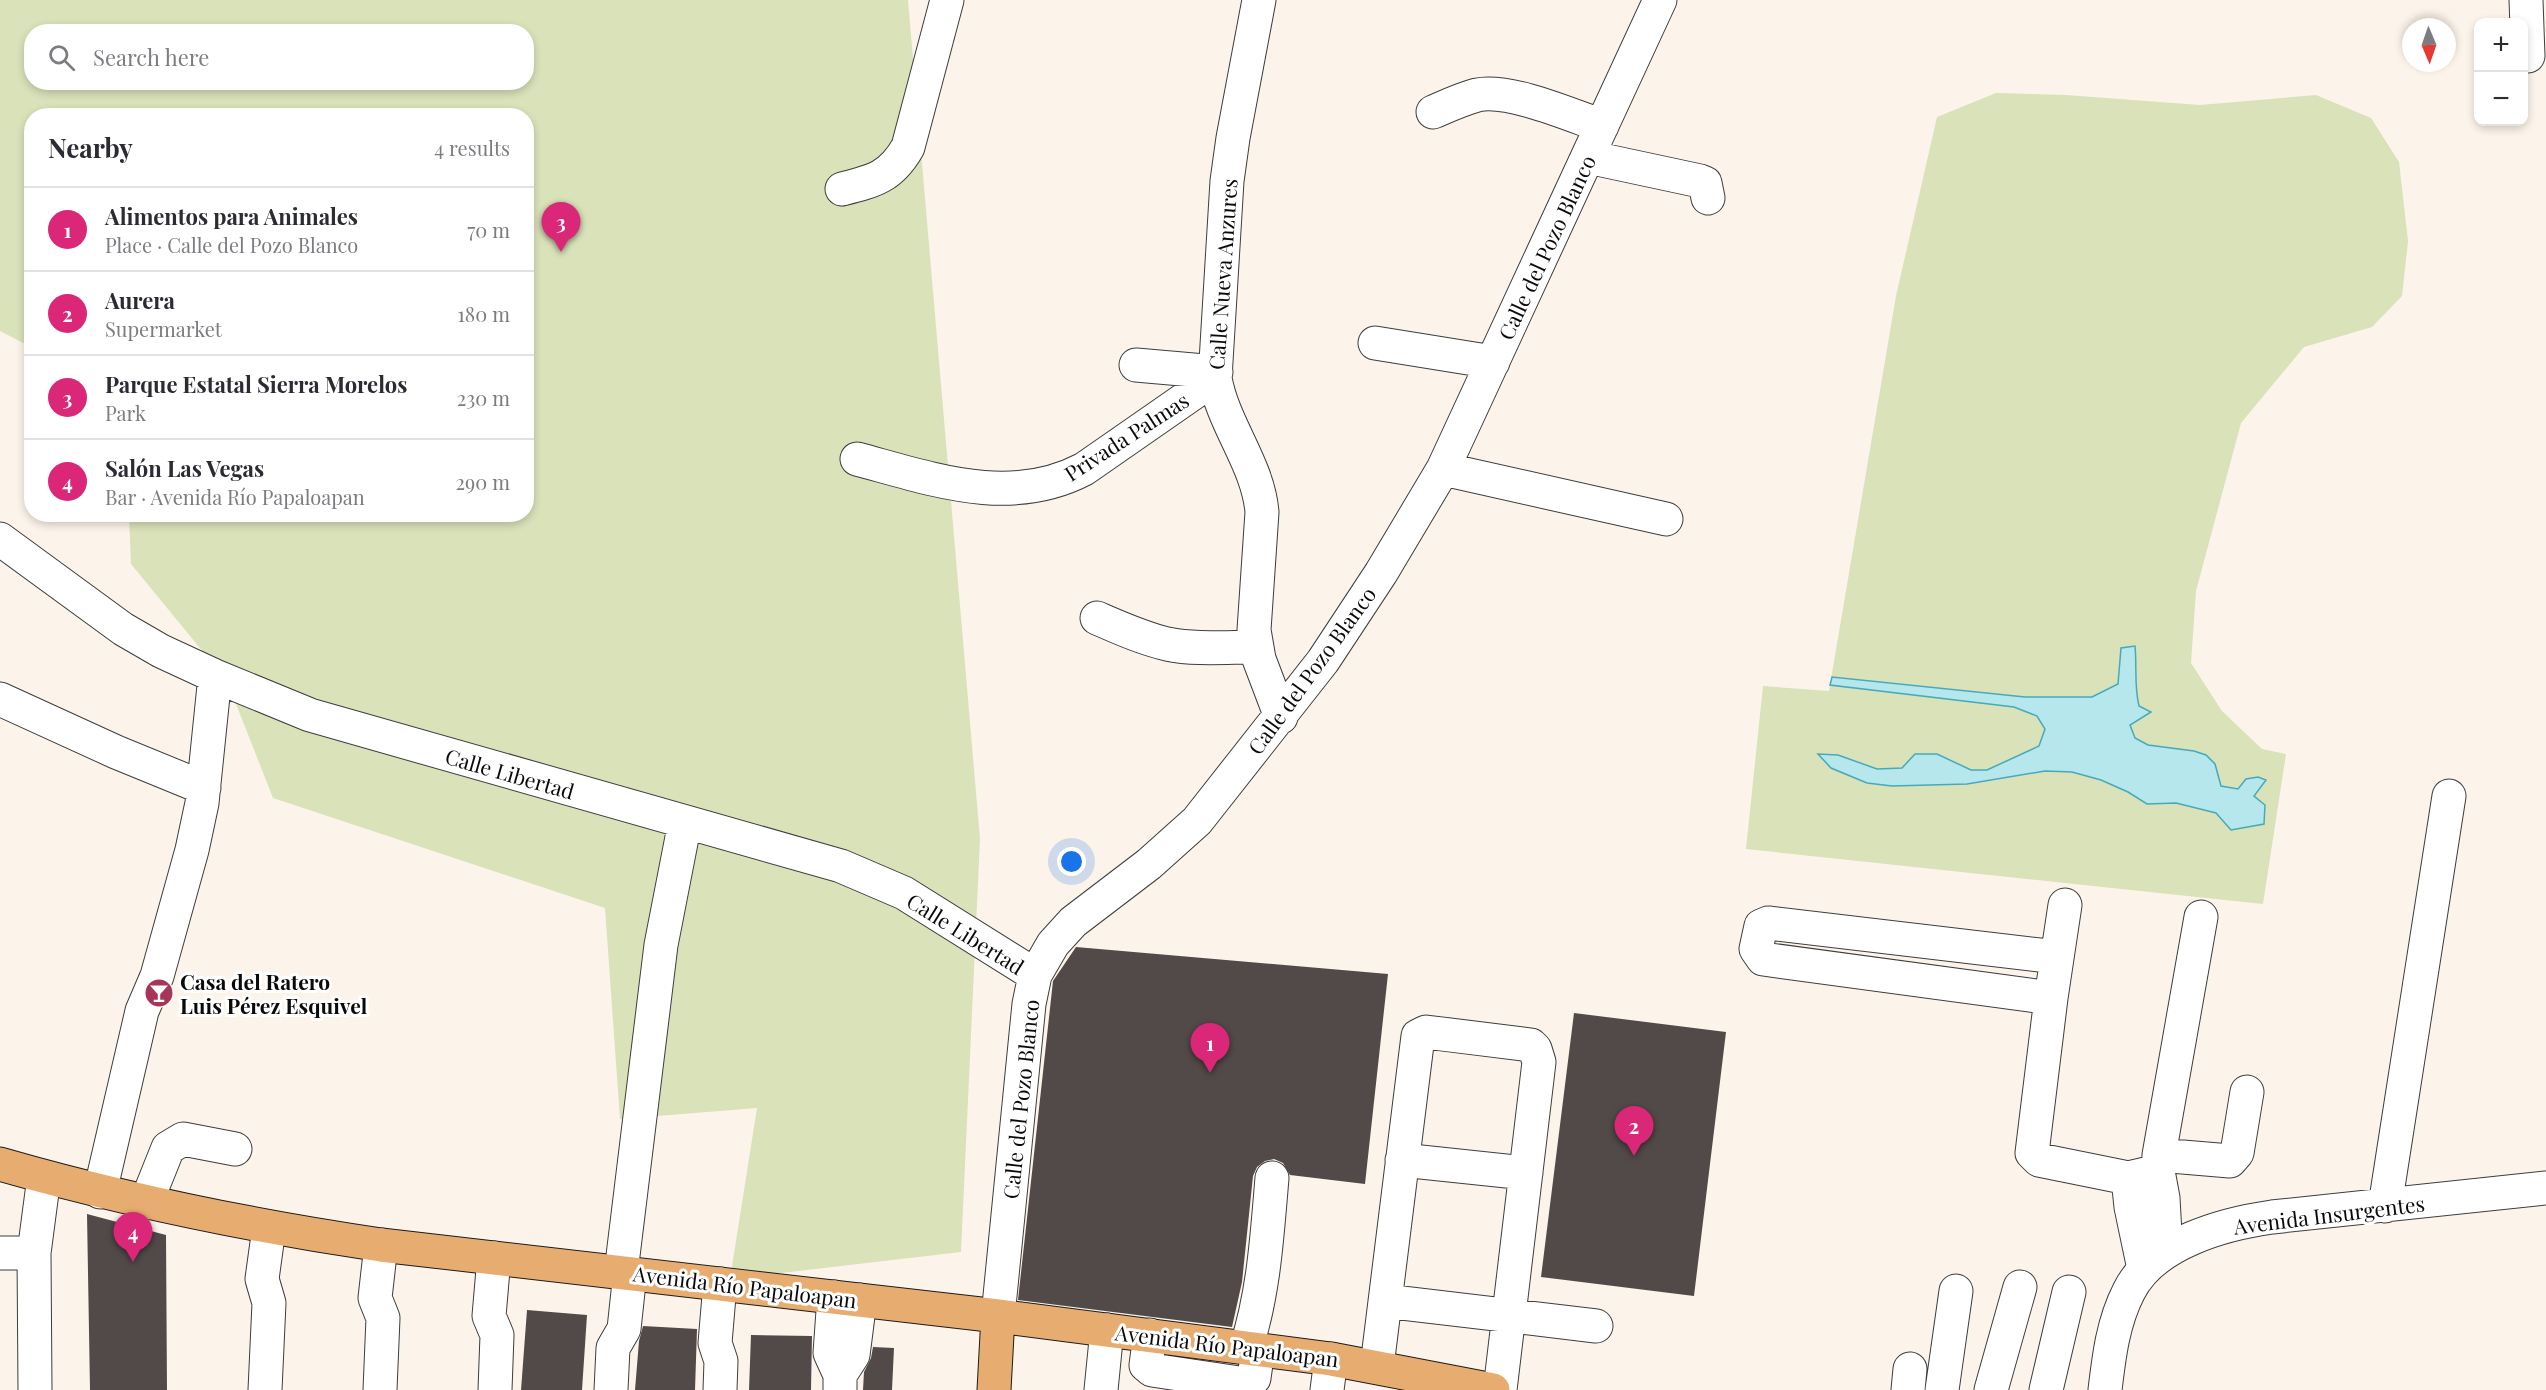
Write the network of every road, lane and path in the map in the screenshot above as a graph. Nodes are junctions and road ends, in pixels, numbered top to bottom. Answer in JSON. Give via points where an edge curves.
{"nodes":[{"id":1,"x":947,"y":0,"type":"edge"},
{"id":2,"x":1258,"y":0,"type":"edge"},
{"id":3,"x":1660,"y":0,"type":"edge"},
{"id":4,"x":2526,"y":0,"type":"edge"},
{"id":5,"x":2527,"y":18,"type":"edge"},
{"id":6,"x":1433,"y":112,"type":"dead end"},
{"id":7,"x":1602,"y":126,"type":"junction"},
{"id":8,"x":1588,"y":157,"type":"junction"},
{"id":9,"x":842,"y":189,"type":"dead end"},
{"id":10,"x":1708,"y":198,"type":"dead end"},
{"id":11,"x":1375,"y":343,"type":"dead end"},
{"id":12,"x":1493,"y":362,"type":"junction"},
{"id":13,"x":1136,"y":366,"type":"dead end"},
{"id":14,"x":1215,"y":375,"type":"junction"},
{"id":15,"x":857,"y":459,"type":"dead end"},
{"id":16,"x":1443,"y":469,"type":"junction"},
{"id":17,"x":1666,"y":519,"type":"dead end"},
{"id":18,"x":0,"y":539,"type":"edge"},
{"id":19,"x":1097,"y":618,"type":"dead end"},
{"id":20,"x":1256,"y":647,"type":"junction"},
{"id":21,"x":215,"y":676,"type":"junction"},
{"id":22,"x":0,"y":699,"type":"edge"},
{"id":23,"x":1281,"y":717,"type":"junction"},
{"id":24,"x":204,"y":788,"type":"junction"},
{"id":25,"x":2449,"y":796,"type":"dead end"},
{"id":26,"x":685,"y":822,"type":"junction"},
{"id":27,"x":2065,"y":905,"type":"dead end"},
{"id":28,"x":2201,"y":917,"type":"dead end"},
{"id":29,"x":2057,"y":957,"type":"junction"},
{"id":30,"x":1035,"y":975,"type":"junction"},
{"id":31,"x":2051,"y":998,"type":"junction"},
{"id":32,"x":2247,"y":1092,"type":"dead end"},
{"id":33,"x":235,"y":1149,"type":"dead end"},
{"id":34,"x":1402,"y":1160,"type":"junction"},
{"id":35,"x":0,"y":1164,"type":"edge"},
{"id":36,"x":1526,"y":1173,"type":"junction"},
{"id":37,"x":2152,"y":1176,"type":"junction"},
{"id":38,"x":44,"y":1177,"type":"junction"},
{"id":39,"x":1272,"y":1178,"type":"dead end"},
{"id":40,"x":2546,"y":1188,"type":"edge"},
{"id":41,"x":100,"y":1192,"type":"junction"},
{"id":42,"x":146,"y":1203,"type":"junction"},
{"id":43,"x":2385,"y":1206,"type":"junction"},
{"id":44,"x":279,"y":1230,"type":"junction"},
{"id":45,"x":2199,"y":1235,"type":"junction"},
{"id":46,"x":392,"y":1246,"type":"junction"},
{"id":47,"x":0,"y":1253,"type":"edge"},
{"id":48,"x":34,"y":1253,"type":"junction"},
{"id":49,"x":504,"y":1259,"type":"junction"},
{"id":50,"x":2155,"y":1261,"type":"junction"},
{"id":51,"x":620,"y":1272,"type":"junction"},
{"id":52,"x":730,"y":1285,"type":"junction"},
{"id":53,"x":2020,"y":1287,"type":"dead end"},
{"id":54,"x":1956,"y":1291,"type":"dead end"},
{"id":55,"x":2069,"y":1292,"type":"dead end"},
{"id":56,"x":847,"y":1298,"type":"junction"},
{"id":57,"x":1385,"y":1301,"type":"junction"},
{"id":58,"x":998,"y":1316,"type":"junction"},
{"id":59,"x":1509,"y":1316,"type":"junction"},
{"id":60,"x":1596,"y":1326,"type":"dead end"},
{"id":61,"x":1107,"y":1330,"type":"junction"},
{"id":62,"x":1150,"y":1335,"type":"joint"},
{"id":63,"x":1252,"y":1348,"type":"junction"},
{"id":64,"x":1377,"y":1366,"type":"junction"},
{"id":65,"x":1329,"y":1374,"type":"edge"},
{"id":66,"x":721,"y":1375,"type":"edge"},
{"id":67,"x":840,"y":1382,"type":"edge"},
{"id":68,"x":35,"y":1390,"type":"edge"},
{"id":69,"x":265,"y":1390,"type":"edge"},
{"id":70,"x":380,"y":1390,"type":"edge"},
{"id":71,"x":495,"y":1390,"type":"edge"},
{"id":72,"x":610,"y":1390,"type":"edge"},
{"id":73,"x":994,"y":1390,"type":"edge"},
{"id":74,"x":1101,"y":1390,"type":"edge"},
{"id":75,"x":1493,"y":1390,"type":"edge"},
{"id":76,"x":1500,"y":1390,"type":"edge"},
{"id":77,"x":1942,"y":1390,"type":"edge"},
{"id":78,"x":1991,"y":1390,"type":"edge"},
{"id":79,"x":2046,"y":1390,"type":"edge"},
{"id":80,"x":2105,"y":1390,"type":"edge"}],
"edges":[{"from":1,"to":9,"type":"street","via":[[908,147],[900,161],[875,180]]},
{"from":2,"to":14,"type":"street","name":"Calle Nueva Anzures","via":[[1227,181]]},
{"from":3,"to":7,"type":"street","name":"Calle del Pozo Blanco"},
{"from":4,"to":5,"type":"street"},
{"from":6,"to":7,"type":"street","via":[[1478,95],[1498,95],[1522,99]]},
{"from":7,"to":8,"type":"street","name":"Calle del Pozo Blanco"},
{"from":8,"to":10,"type":"street","via":[[1701,181]]},
{"from":8,"to":12,"type":"street","name":"Calle del Pozo Blanco"},
{"from":11,"to":12,"type":"street"},
{"from":12,"to":16,"type":"street","name":"Calle del Pozo Blanco"},
{"from":13,"to":14,"type":"street"},
{"from":14,"to":15,"type":"street","name":"Privada Palmas","via":[[1084,469],[1042,485],[1016,489],[957,485]]},
{"from":14,"to":20,"type":"street","name":"Calle Nueva Anzures","via":[[1222,405],[1261,499],[1254,610]]},
{"from":16,"to":17,"type":"street"},
{"from":16,"to":23,"type":"street","name":"Calle del Pozo Blanco","via":[[1382,573]]},
{"from":18,"to":21,"type":"street","name":"Calle Libertad","via":[[123,629]]},
{"from":19,"to":20,"type":"street","via":[[1169,644]]},
{"from":20,"to":23,"type":"street","name":"Calle Nueva Anzures"},
{"from":21,"to":24,"type":"street"},
{"from":21,"to":26,"type":"street","name":"Calle Libertad","via":[[334,723]]},
{"from":22,"to":24,"type":"street"},
{"from":23,"to":30,"type":"street","name":"Calle del Pozo Blanco","via":[[1197,821],[1163,853],[1073,922],[1053,944]]},
{"from":24,"to":41,"type":"street","via":[[192,850],[157,976],[134,1038]]},
{"from":25,"to":43,"type":"street"},
{"from":26,"to":30,"type":"street","name":"Calle Libertad","via":[[841,866],[904,893]]},
{"from":26,"to":51,"type":"street","via":[[661,945]]},
{"from":27,"to":29,"type":"street"},
{"from":28,"to":37,"type":"street"},
{"from":29,"to":31,"type":"street"},
{"from":29,"to":31,"type":"street","via":[[1768,923],[1758,931],[1756,949],[1763,959]]},
{"from":30,"to":58,"type":"street","name":"Calle del Pozo Blanco"},
{"from":31,"to":37,"type":"street","via":[[2032,1153],[2039,1160]]},
{"from":32,"to":37,"type":"street","via":[[2237,1153],[2230,1161]]},
{"from":33,"to":42,"type":"street","via":[[183,1139],[168,1148]]},
{"from":34,"to":36,"type":"street"},
{"from":34,"to":36,"type":"street","via":[[1418,1036],[1426,1032],[1481,1037],[1531,1045],[1538,1054]]},
{"from":34,"to":57,"type":"street"},
{"from":35,"to":38,"type":"main road","name":"Avenida Río Papaloapan"},
{"from":36,"to":59,"type":"street"},
{"from":37,"to":45,"type":"street"},
{"from":37,"to":50,"type":"street","via":[[2131,1207]]},
{"from":38,"to":41,"type":"main road","name":"Avenida Río Papaloapan"},
{"from":38,"to":48,"type":"street"},
{"from":39,"to":63,"type":"street","via":[[1264,1275]]},
{"from":40,"to":43,"type":"street","name":"Avenida Insurgentes"},
{"from":41,"to":42,"type":"main road","name":"Avenida Río Papaloapan"},
{"from":42,"to":44,"type":"main road","name":"Avenida Río Papaloapan"},
{"from":43,"to":45,"type":"street","name":"Avenida Insurgentes","via":[[2244,1221]]},
{"from":44,"to":46,"type":"main road","name":"Avenida Río Papaloapan"},
{"from":44,"to":69,"type":"street","via":[[281,1284],[269,1303]]},
{"from":45,"to":50,"type":"street","name":"Avenida Insurgentes"},
{"from":46,"to":49,"type":"main road","name":"Avenida Río Papaloapan"},
{"from":46,"to":70,"type":"street","via":[[396,1301],[383,1318]]},
{"from":47,"to":48,"type":"street"},
{"from":48,"to":68,"type":"street"},
{"from":49,"to":51,"type":"main road","name":"Avenida Río Papaloapan"},
{"from":49,"to":71,"type":"street","via":[[508,1318],[497,1335]]},
{"from":50,"to":80,"type":"street","via":[[2130,1290],[2117,1321]]},
{"from":51,"to":52,"type":"main road","name":"Avenida Río Papaloapan"},
{"from":51,"to":72,"type":"street","via":[[624,1329],[613,1348]]},
{"from":52,"to":56,"type":"main road","name":"Avenida Río Papaloapan"},
{"from":52,"to":66,"type":"street","via":[[732,1345]]},
{"from":53,"to":78,"type":"street"},
{"from":54,"to":77,"type":"street"},
{"from":55,"to":79,"type":"street"},
{"from":56,"to":58,"type":"main road","name":"Avenida Río Papaloapan"},
{"from":56,"to":67,"type":"street","via":[[853,1354]]},
{"from":57,"to":59,"type":"street"},
{"from":57,"to":64,"type":"street"},
{"from":58,"to":61,"type":"main road","name":"Avenida Río Papaloapan"},
{"from":58,"to":73,"type":"main road"},
{"from":59,"to":60,"type":"street"},
{"from":59,"to":76,"type":"street"},
{"from":61,"to":62,"type":"main road","name":"Avenida Río Papaloapan"},
{"from":61,"to":74,"type":"street"},
{"from":62,"to":63,"type":"street","via":[[1146,1365],[1152,1370],[1246,1384],[1253,1380]]},
{"from":63,"to":65,"type":"main road","name":"Avenida Río Papaloapan"},
{"from":64,"to":65,"type":"main road","name":"Avenida Río Papaloapan"},
{"from":64,"to":75,"type":"main road","name":"Avenida Río Papaloapan"}]}
